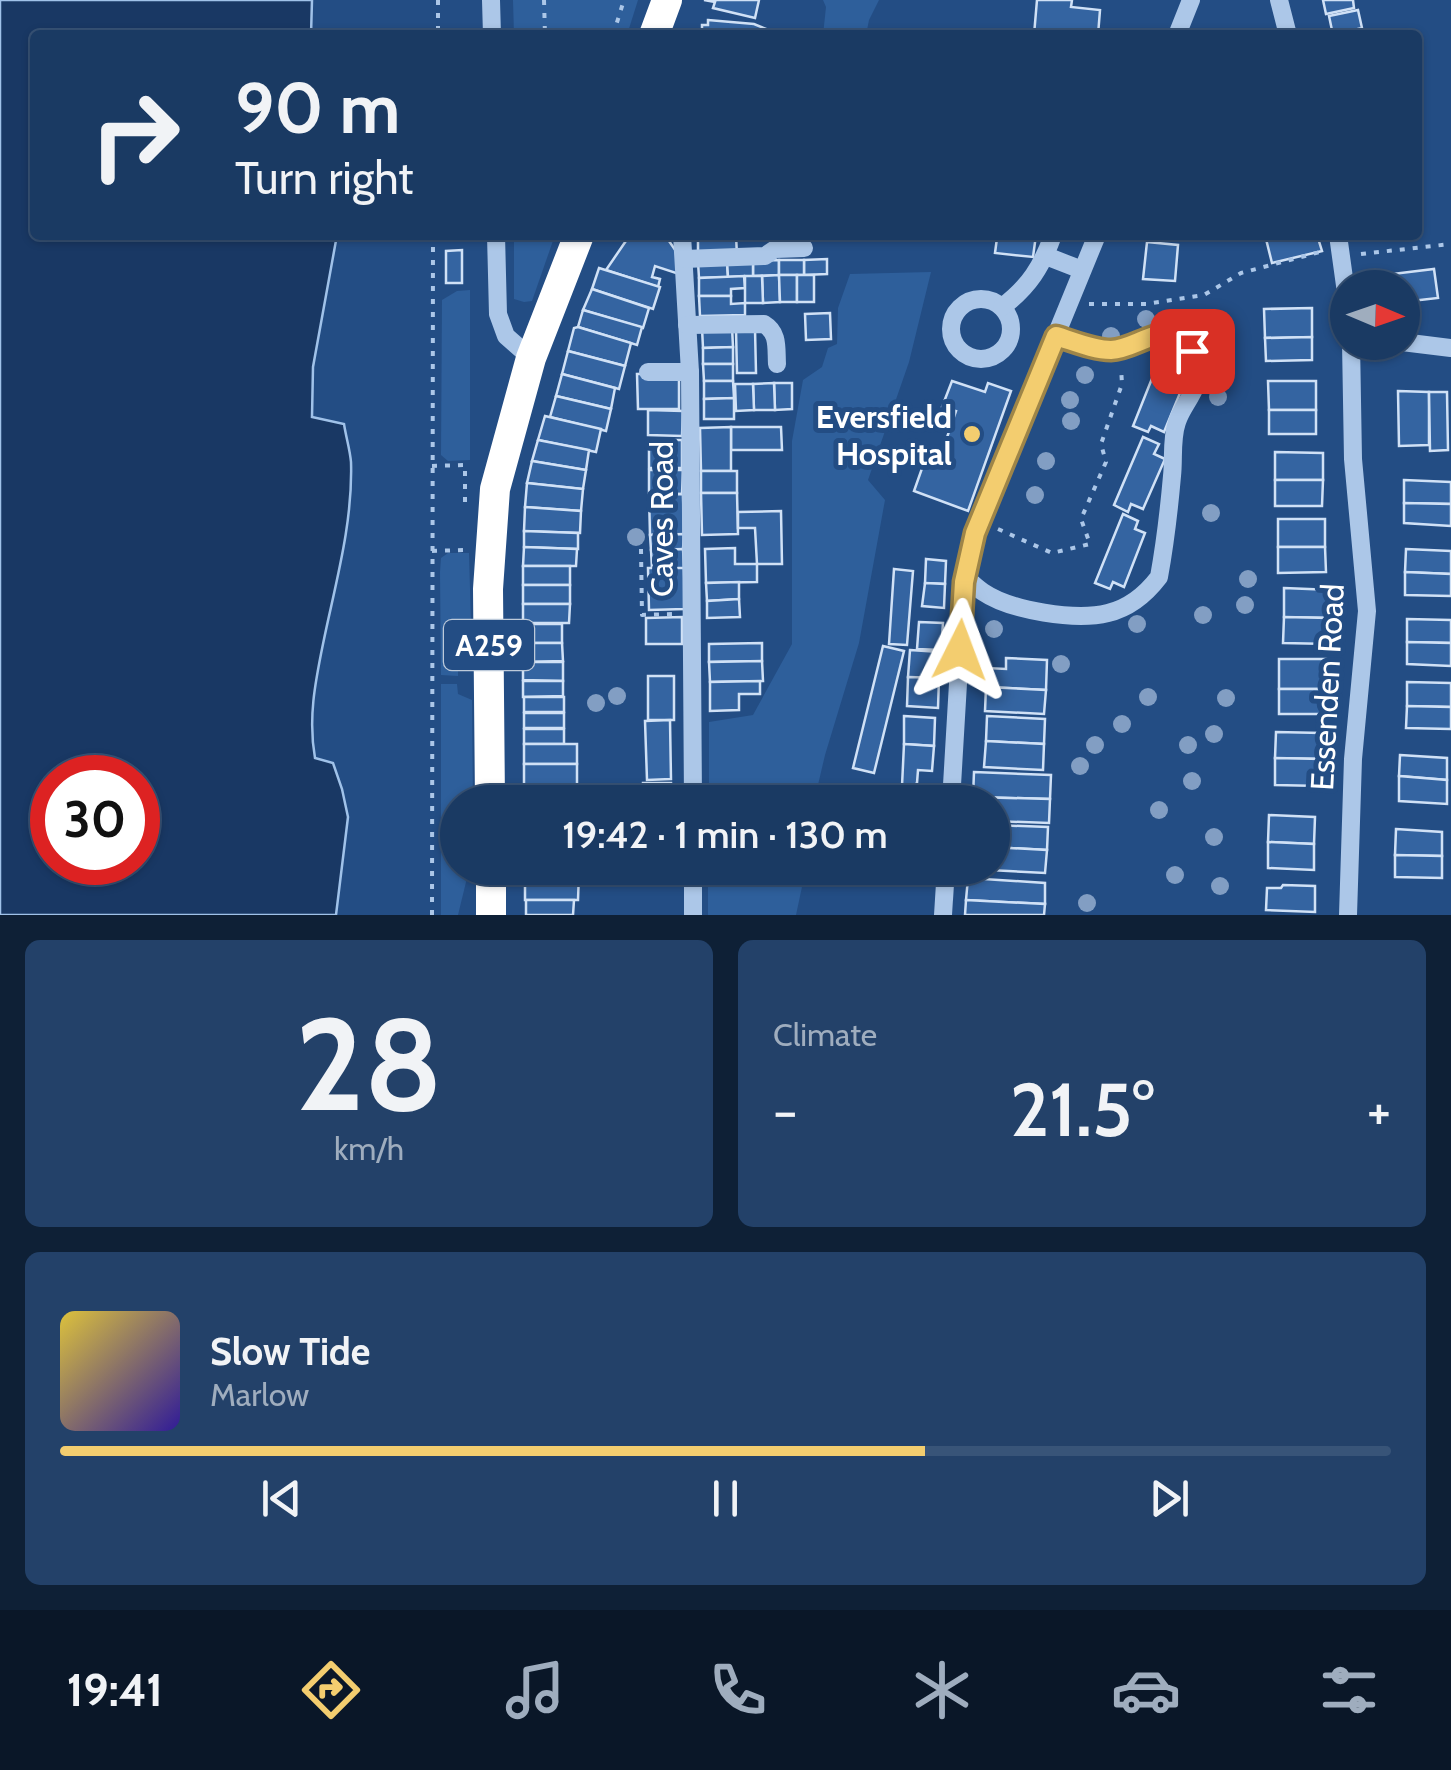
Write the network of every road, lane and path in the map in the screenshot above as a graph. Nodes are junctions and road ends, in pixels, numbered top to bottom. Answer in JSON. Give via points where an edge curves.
{"nodes":[{"id":1,"x":438,"y":0,"type":"edge"},
{"id":2,"x":492,"y":0,"type":"edge"},
{"id":3,"x":544,"y":0,"type":"edge"},
{"id":4,"x":624,"y":0,"type":"edge"},
{"id":5,"x":668,"y":0,"type":"edge"},
{"id":6,"x":1191,"y":0,"type":"edge"},
{"id":7,"x":1279,"y":0,"type":"edge"},
{"id":8,"x":438,"y":30,"type":"edge"},
{"id":9,"x":492,"y":30,"type":"edge"},
{"id":10,"x":545,"y":30,"type":"edge"},
{"id":11,"x":615,"y":30,"type":"edge"},
{"id":12,"x":656,"y":30,"type":"edge"},
{"id":13,"x":671,"y":30,"type":"edge"},
{"id":14,"x":1179,"y":30,"type":"edge"},
{"id":15,"x":1287,"y":30,"type":"edge"},
{"id":16,"x":433,"y":240,"type":"edge"},
{"id":17,"x":496,"y":240,"type":"edge"},
{"id":18,"x":577,"y":240,"type":"edge"},
{"id":19,"x":682,"y":240,"type":"edge"},
{"id":20,"x":1051,"y":240,"type":"edge"},
{"id":21,"x":1094,"y":240,"type":"edge"},
{"id":22,"x":1451,"y":244,"type":"edge"},
{"id":23,"x":1340,"y":246,"type":"edge"},
{"id":24,"x":804,"y":248,"type":"dead end"},
{"id":25,"x":1046,"y":256,"type":"junction"},
{"id":26,"x":684,"y":259,"type":"junction"},
{"id":27,"x":1082,"y":270,"type":"junction"},
{"id":28,"x":1069,"y":304,"type":"junction"},
{"id":29,"x":1002,"y":307,"type":"dead end"},
{"id":30,"x":687,"y":324,"type":"junction"},
{"id":31,"x":1056,"y":336,"type":"junction"},
{"id":32,"x":1420,"y":344,"type":"edge"},
{"id":33,"x":1451,"y":348,"type":"edge"},
{"id":34,"x":1120,"y":349,"type":"junction"},
{"id":35,"x":531,"y":358,"type":"junction"},
{"id":36,"x":1351,"y":360,"type":"edge"},
{"id":37,"x":777,"y":364,"type":"dead end"},
{"id":38,"x":648,"y":372,"type":"dead end"},
{"id":39,"x":690,"y":372,"type":"junction"},
{"id":40,"x":432,"y":466,"type":"junction"},
{"id":41,"x":480,"y":485,"type":"junction"},
{"id":42,"x":980,"y":522,"type":"junction"},
{"id":43,"x":641,"y":549,"type":"dead end"},
{"id":44,"x":464,"y":550,"type":"dead end"},
{"id":45,"x":432,"y":551,"type":"junction"},
{"id":46,"x":964,"y":578,"type":"junction"},
{"id":47,"x":692,"y":614,"type":"junction"},
{"id":48,"x":490,"y":785,"type":"edge"},
{"id":49,"x":693,"y":785,"type":"edge"},
{"id":50,"x":952,"y":785,"type":"edge"},
{"id":51,"x":490,"y":885,"type":"edge"},
{"id":52,"x":693,"y":885,"type":"edge"},
{"id":53,"x":945,"y":885,"type":"edge"},
{"id":54,"x":432,"y":915,"type":"edge"},
{"id":55,"x":491,"y":915,"type":"edge"},
{"id":56,"x":693,"y":915,"type":"edge"},
{"id":57,"x":943,"y":915,"type":"edge"},
{"id":58,"x":1348,"y":915,"type":"edge"}],
"edges":[{"from":1,"to":8,"type":"path"},
{"from":2,"to":9,"type":"street"},
{"from":3,"to":10,"type":"path"},
{"from":4,"to":11,"type":"path"},
{"from":5,"to":12,"type":"highway"},
{"from":5,"to":13,"type":"street"},
{"from":6,"to":14,"type":"street"},
{"from":7,"to":15,"type":"street"},
{"from":16,"to":40,"type":"path"},
{"from":17,"to":35,"type":"street","via":[[498,314],[506,336]]},
{"from":18,"to":35,"type":"highway","number":"A259"},
{"from":19,"to":26,"type":"street","name":"Caves Road"},
{"from":20,"to":25,"type":"street"},
{"from":21,"to":27,"type":"street"},
{"from":22,"to":23,"type":"path"},
{"from":23,"to":28,"type":"path","via":[[1241,273],[1204,295],[1146,304]]},
{"from":24,"to":26,"type":"street"},
{"from":25,"to":27,"type":"street"},
{"from":25,"to":29,"type":"street","via":[[1022,292]]},
{"from":26,"to":30,"type":"street","name":"Caves Road"},
{"from":27,"to":28,"type":"street"},
{"from":28,"to":31,"type":"street"},
{"from":30,"to":37,"type":"street","via":[[764,324],[776,338]]},
{"from":30,"to":39,"type":"street","name":"Caves Road"},
{"from":31,"to":34,"type":"street"},
{"from":31,"to":42,"type":"street"},
{"from":32,"to":33,"type":"street"},
{"from":34,"to":42,"type":"path","via":[[1122,384],[1101,444],[1106,462],[1081,519],[1090,544],[1052,553]]},
{"from":34,"to":46,"type":"street","via":[[1167,334],[1187,342],[1199,368],[1174,436],[1159,577],[1128,605],[1078,616],[1000,601]]},
{"from":35,"to":41,"type":"highway","number":"A259"},
{"from":36,"to":58,"type":"street","name":"Essenden Road","via":[[1367,611]]},
{"from":38,"to":39,"type":"street"},
{"from":39,"to":47,"type":"street","name":"Caves Road"},
{"from":40,"to":41,"type":"path","via":[[465,465]]},
{"from":40,"to":45,"type":"path"},
{"from":41,"to":48,"type":"highway","number":"A259"},
{"from":42,"to":46,"type":"street"},
{"from":43,"to":47,"type":"path","via":[[642,614]]},
{"from":44,"to":45,"type":"path"},
{"from":45,"to":54,"type":"path"},
{"from":46,"to":50,"type":"street"},
{"from":47,"to":49,"type":"street","name":"Caves Road"},
{"from":51,"to":55,"type":"highway"},
{"from":52,"to":56,"type":"street"},
{"from":53,"to":57,"type":"street"}]}
